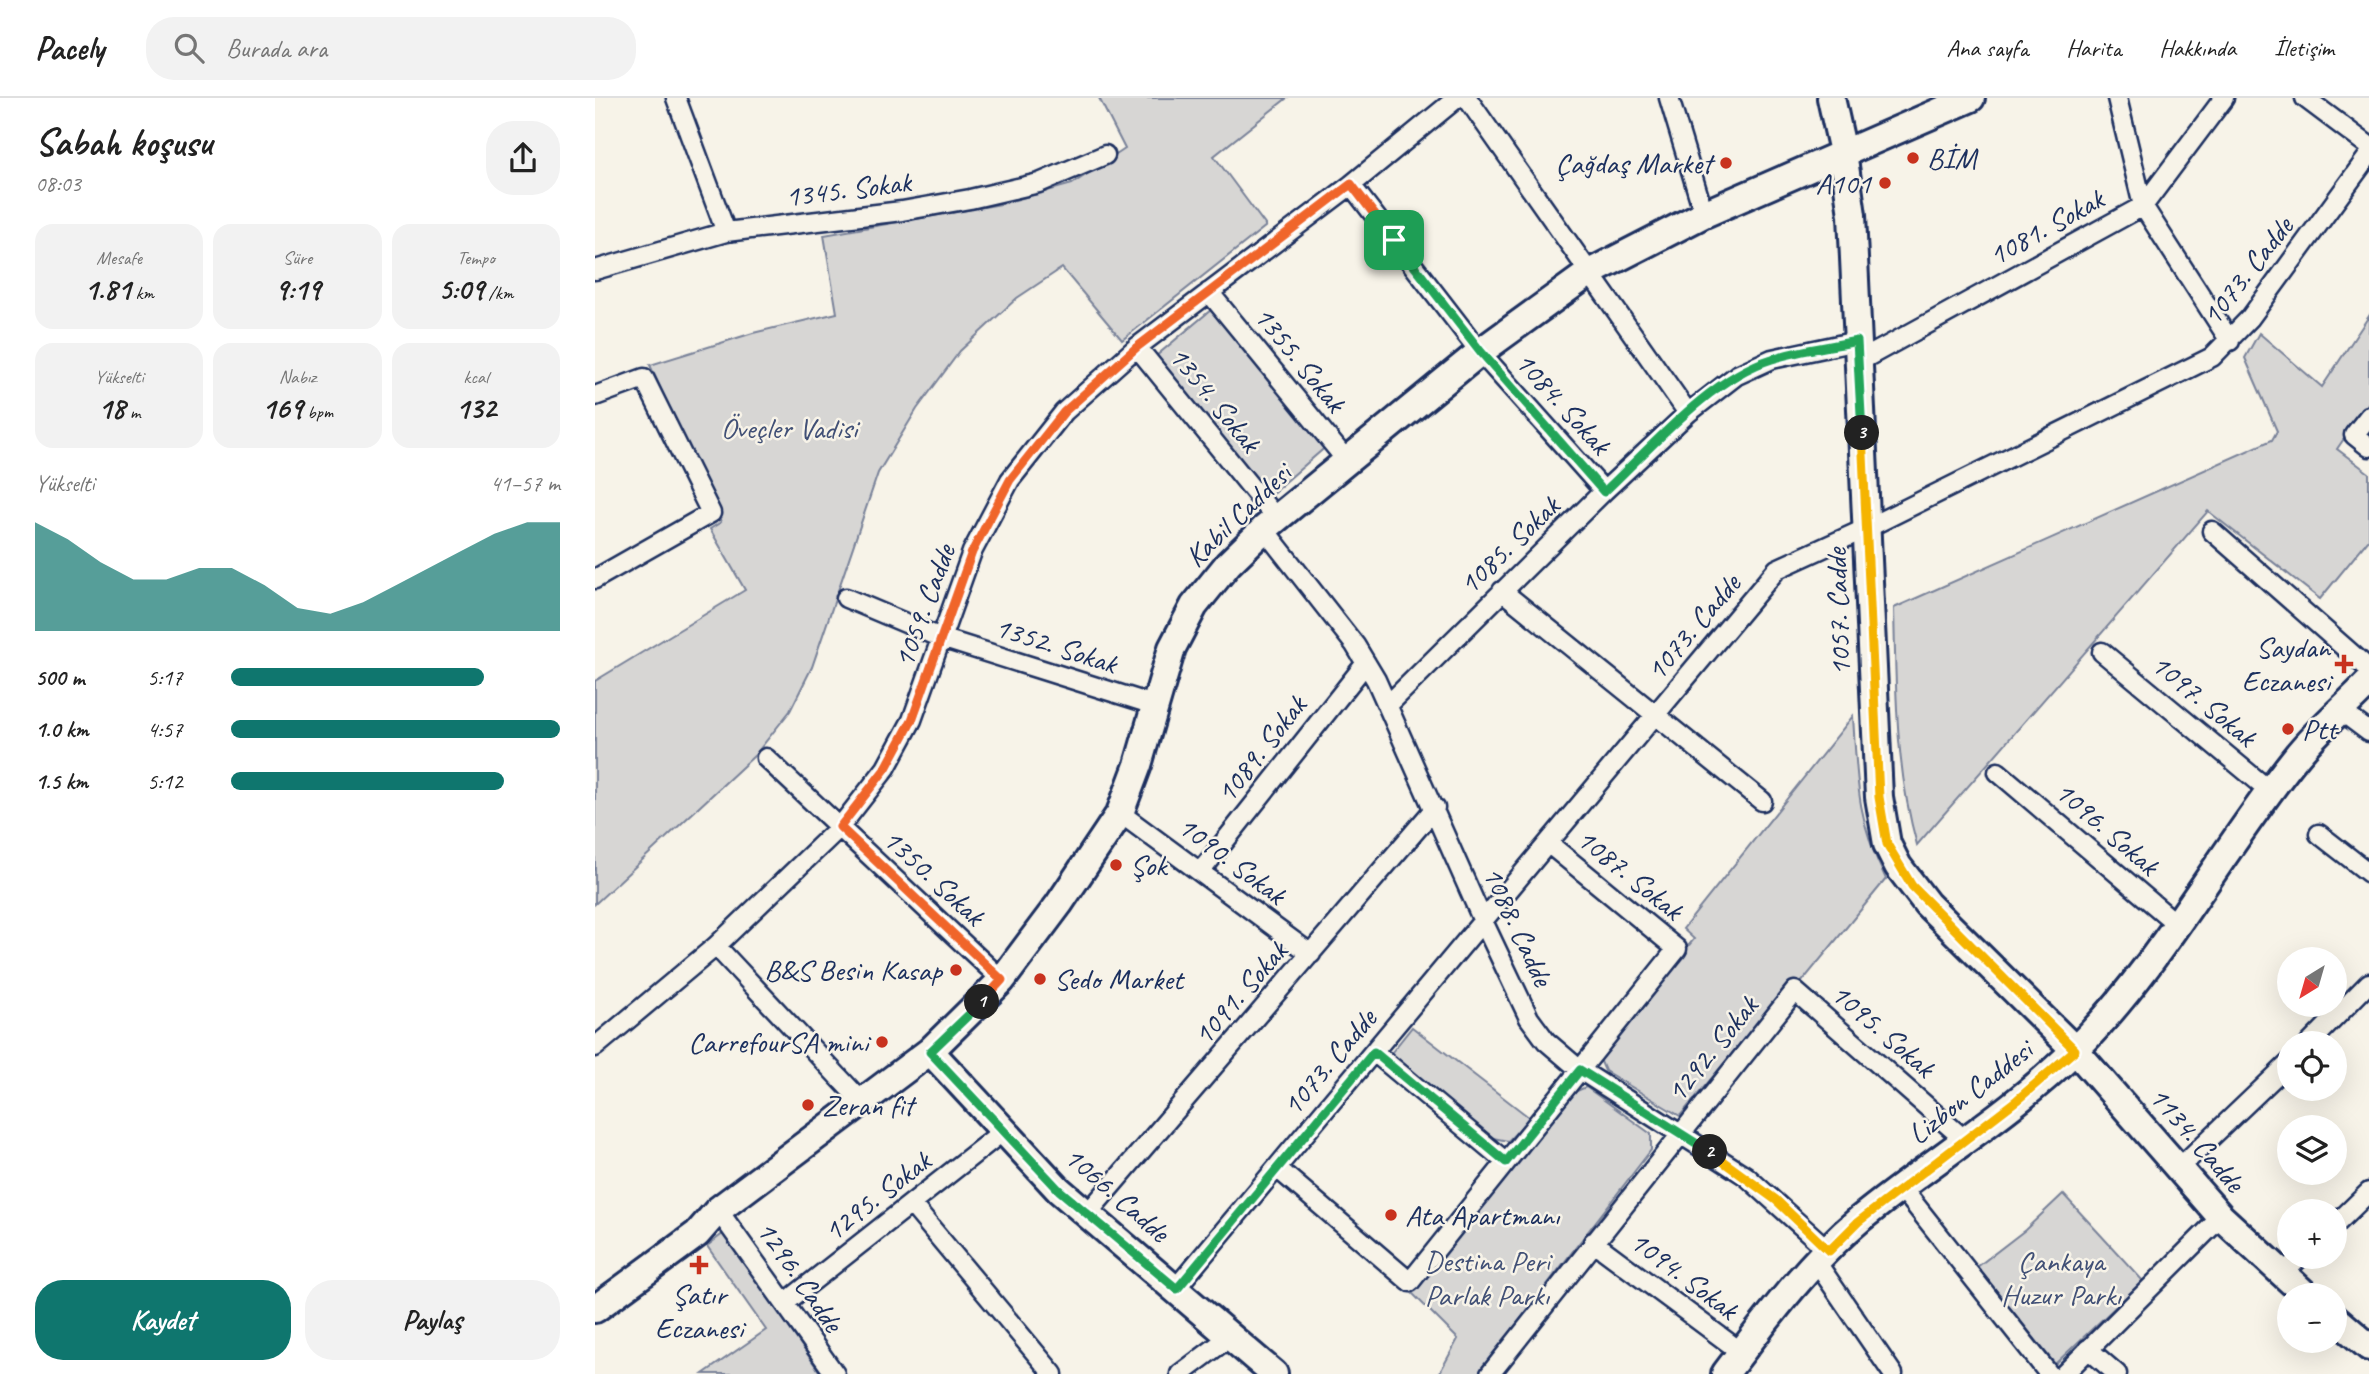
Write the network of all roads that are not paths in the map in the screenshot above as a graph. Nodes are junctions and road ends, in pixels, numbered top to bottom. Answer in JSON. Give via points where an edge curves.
{"nodes":[{"id":1,"x":676,"y":98,"type":"edge"},
{"id":2,"x":1457,"y":98,"type":"edge"},
{"id":3,"x":1467,"y":98,"type":"edge"},
{"id":4,"x":1669,"y":98,"type":"edge"},
{"id":5,"x":1831,"y":98,"type":"edge"},
{"id":6,"x":1971,"y":98,"type":"edge"},
{"id":7,"x":2117,"y":98,"type":"edge"},
{"id":8,"x":2224,"y":98,"type":"edge"},
{"id":9,"x":2305,"y":98,"type":"edge"},
{"id":10,"x":2369,"y":146,"type":"edge"},
{"id":11,"x":1843,"y":152,"type":"junction"},
{"id":12,"x":1105,"y":155,"type":"dead end"},
{"id":13,"x":2369,"y":155,"type":"edge"},
{"id":14,"x":1351,"y":184,"type":"junction"},
{"id":15,"x":2143,"y":206,"type":"junction"},
{"id":16,"x":1704,"y":214,"type":"junction"},
{"id":17,"x":726,"y":232,"type":"junction"},
{"id":18,"x":595,"y":270,"type":"edge"},
{"id":19,"x":1589,"y":273,"type":"junction"},
{"id":20,"x":1209,"y":292,"type":"junction"},
{"id":21,"x":2230,"y":341,"type":"junction"},
{"id":22,"x":1137,"y":347,"type":"junction"},
{"id":23,"x":1481,"y":352,"type":"junction"},
{"id":24,"x":1857,"y":352,"type":"junction"},
{"id":25,"x":595,"y":396,"type":"edge"},
{"id":26,"x":1688,"y":413,"type":"junction"},
{"id":27,"x":2369,"y":416,"type":"edge"},
{"id":28,"x":2369,"y":447,"type":"edge"},
{"id":29,"x":1347,"y":461,"type":"junction"},
{"id":30,"x":1604,"y":492,"type":"junction"},
{"id":31,"x":1270,"y":524,"type":"junction"},
{"id":32,"x":1867,"y":528,"type":"junction"},
{"id":33,"x":2212,"y":531,"type":"dead end"},
{"id":34,"x":595,"y":579,"type":"edge"},
{"id":35,"x":1502,"y":590,"type":"junction"},
{"id":36,"x":846,"y":598,"type":"dead end"},
{"id":37,"x":941,"y":638,"type":"junction"},
{"id":38,"x":2102,"y":652,"type":"dead end"},
{"id":39,"x":1366,"y":663,"type":"junction"},
{"id":40,"x":2369,"y":669,"type":"edge"},
{"id":41,"x":2369,"y":682,"type":"edge"},
{"id":42,"x":1389,"y":704,"type":"junction"},
{"id":43,"x":1154,"y":705,"type":"junction"},
{"id":44,"x":2341,"y":711,"type":"junction"},
{"id":45,"x":1657,"y":714,"type":"junction"},
{"id":46,"x":2369,"y":732,"type":"edge"},
{"id":47,"x":766,"y":758,"type":"dead end"},
{"id":48,"x":1998,"y":772,"type":"dead end"},
{"id":49,"x":2270,"y":791,"type":"junction"},
{"id":50,"x":1762,"y":802,"type":"dead end"},
{"id":51,"x":1435,"y":808,"type":"junction"},
{"id":52,"x":1120,"y":813,"type":"junction"},
{"id":53,"x":840,"y":827,"type":"junction"},
{"id":54,"x":2319,"y":834,"type":"dead end"},
{"id":55,"x":1548,"y":843,"type":"junction"},
{"id":56,"x":1201,"y":871,"type":"junction"},
{"id":57,"x":2369,"y":873,"type":"edge"},
{"id":58,"x":1483,"y":921,"type":"junction"},
{"id":59,"x":2179,"y":926,"type":"junction"},
{"id":60,"x":716,"y":946,"type":"junction"},
{"id":61,"x":1311,"y":954,"type":"junction"},
{"id":62,"x":1002,"y":980,"type":"junction"},
{"id":63,"x":2369,"y":983,"type":"edge"},
{"id":64,"x":1795,"y":991,"type":"joint"},
{"id":65,"x":2321,"y":1031,"type":"edge"},
{"id":66,"x":595,"y":1046,"type":"edge"},
{"id":67,"x":2075,"y":1050,"type":"junction"},
{"id":68,"x":930,"y":1052,"type":"junction"},
{"id":69,"x":1374,"y":1052,"type":"junction"},
{"id":70,"x":1580,"y":1070,"type":"junction"},
{"id":71,"x":2277,"y":1074,"type":"edge"},
{"id":72,"x":863,"y":1103,"type":"junction"},
{"id":73,"x":1002,"y":1132,"type":"junction"},
{"id":74,"x":1680,"y":1133,"type":"junction"},
{"id":75,"x":1965,"y":1140,"type":"junction"},
{"id":76,"x":1506,"y":1162,"type":"junction"},
{"id":77,"x":1277,"y":1168,"type":"junction"},
{"id":78,"x":2178,"y":1168,"type":"junction"},
{"id":79,"x":1901,"y":1187,"type":"junction"},
{"id":80,"x":2369,"y":1192,"type":"edge"},
{"id":81,"x":912,"y":1205,"type":"junction"},
{"id":82,"x":719,"y":1210,"type":"junction"},
{"id":83,"x":1087,"y":1213,"type":"junction"},
{"id":84,"x":2347,"y":1213,"type":"edge"},
{"id":85,"x":2221,"y":1217,"type":"junction"},
{"id":86,"x":1594,"y":1242,"type":"junction"},
{"id":87,"x":1823,"y":1257,"type":"junction"},
{"id":88,"x":2287,"y":1269,"type":"edge"},
{"id":89,"x":2281,"y":1275,"type":"junction"},
{"id":90,"x":2291,"y":1283,"type":"edge"},
{"id":91,"x":595,"y":1288,"type":"edge"},
{"id":92,"x":1177,"y":1289,"type":"junction"},
{"id":93,"x":785,"y":1303,"type":"junction"},
{"id":94,"x":595,"y":1309,"type":"edge"},
{"id":95,"x":2347,"y":1328,"type":"edge"},
{"id":96,"x":1231,"y":1336,"type":"junction"},
{"id":97,"x":2369,"y":1347,"type":"edge"},
{"id":98,"x":2088,"y":1349,"type":"junction"},
{"id":99,"x":1741,"y":1352,"type":"junction"},
{"id":100,"x":1498,"y":1371,"type":"edge"},
{"id":101,"x":835,"y":1374,"type":"edge"},
{"id":102,"x":1053,"y":1374,"type":"edge"},
{"id":103,"x":1180,"y":1374,"type":"edge"},
{"id":104,"x":1274,"y":1374,"type":"edge"},
{"id":105,"x":1725,"y":1374,"type":"edge"},
{"id":106,"x":1893,"y":1374,"type":"edge"},
{"id":107,"x":2049,"y":1374,"type":"edge"},
{"id":108,"x":2064,"y":1374,"type":"edge"},
{"id":109,"x":2117,"y":1374,"type":"edge"}],
"edges":[{"from":1,"to":17,"type":"street"},
{"from":2,"to":14,"type":"street","name":"1059. Cadde"},
{"from":3,"to":19,"type":"street"},
{"from":4,"to":16,"type":"street"},
{"from":5,"to":11,"type":"main road","name":"1057. Cadde"},
{"from":6,"to":11,"type":"main road","name":"Kabil Caddesi"},
{"from":7,"to":15,"type":"street"},
{"from":8,"to":15,"type":"street","name":"1081. Sokak"},
{"from":9,"to":10,"type":"street"},
{"from":11,"to":16,"type":"main road","name":"Kabil Caddesi"},
{"from":11,"to":24,"type":"main road","name":"1057. Cadde","via":[[1852,215]]},
{"from":12,"to":17,"type":"street","name":"1345. Sokak","via":[[1039,183],[970,200]]},
{"from":13,"to":21,"type":"street","name":"1073. Cadde"},
{"from":14,"to":20,"type":"street","name":"1059. Cadde"},
{"from":14,"to":23,"type":"street","name":"1084. Sokak"},
{"from":15,"to":21,"type":"street"},
{"from":15,"to":24,"type":"street","name":"1081. Sokak"},
{"from":16,"to":19,"type":"main road","name":"Kabil Caddesi"},
{"from":17,"to":18,"type":"street","name":"1345. Sokak"},
{"from":19,"to":23,"type":"main road","name":"Kabil Caddesi"},
{"from":19,"to":26,"type":"street"},
{"from":20,"to":22,"type":"street","name":"1059. Cadde"},
{"from":20,"to":29,"type":"street","name":"1355. Sokak"},
{"from":21,"to":32,"type":"street","name":"1073. Cadde","via":[[2212,357]]},
{"from":22,"to":31,"type":"street","name":"1354. Sokak"},
{"from":22,"to":37,"type":"street","name":"1059. Cadde","via":[[1064,412],[1010,480],[972,552]]},
{"from":23,"to":29,"type":"main road","name":"Kabil Caddesi"},
{"from":23,"to":30,"type":"street","name":"1084. Sokak"},
{"from":24,"to":26,"type":"street","name":"1085. Sokak","via":[[1772,359],[1737,375]]},
{"from":24,"to":32,"type":"main road","name":"1057. Cadde"},
{"from":25,"to":34,"type":"street","via":[[644,378],[711,513]]},
{"from":26,"to":30,"type":"street","name":"1085. Sokak"},
{"from":27,"to":28,"type":"street","via":[[2354,435]]},
{"from":29,"to":31,"type":"main road","name":"Kabil Caddesi"},
{"from":30,"to":35,"type":"street","name":"1085. Sokak"},
{"from":31,"to":39,"type":"street","name":"1088. Cadde"},
{"from":31,"to":43,"type":"main road","name":"Kabil Caddesi","via":[[1228,564],[1194,606],[1172,648]]},
{"from":32,"to":45,"type":"street","name":"1073. Cadde","via":[[1777,569]]},
{"from":32,"to":67,"type":"main road","name":"1057. Cadde","via":[[1879,797],[1887,844],[1927,904]]},
{"from":33,"to":40,"type":"street"},
{"from":35,"to":42,"type":"street","name":"1085. Sokak"},
{"from":35,"to":45,"type":"street"},
{"from":36,"to":37,"type":"street","name":"1352. Sokak"},
{"from":37,"to":43,"type":"street","name":"1352. Sokak"},
{"from":37,"to":53,"type":"street","name":"1059. Cadde","via":[[912,720],[886,768]]},
{"from":38,"to":49,"type":"street","name":"1097. Sokak"},
{"from":39,"to":42,"type":"street","name":"1088. Cadde"},
{"from":39,"to":56,"type":"street","name":"1089. Sokak"},
{"from":41,"to":44,"type":"main road","name":"Lizbon Caddesi"},
{"from":42,"to":51,"type":"street","name":"1088. Cadde"},
{"from":43,"to":52,"type":"main road","name":"Kabil Caddesi","via":[[1139,765]]},
{"from":44,"to":46,"type":"street"},
{"from":44,"to":49,"type":"main road","name":"Lizbon Caddesi","via":[[2297,755]]},
{"from":45,"to":50,"type":"street"},
{"from":45,"to":55,"type":"street","name":"1073. Cadde"},
{"from":47,"to":53,"type":"street","name":"1350. Sokak"},
{"from":48,"to":59,"type":"street","name":"1096. Sokak"},
{"from":49,"to":59,"type":"main road","name":"Lizbon Caddesi"},
{"from":51,"to":58,"type":"street","name":"1088. Cadde"},
{"from":51,"to":61,"type":"street","name":"1091. Sokak"},
{"from":52,"to":56,"type":"street","name":"1090. Sokak"},
{"from":52,"to":62,"type":"main road","name":"Kabil Caddesi"},
{"from":53,"to":60,"type":"street","name":"1059. Cadde"},
{"from":53,"to":62,"type":"street","name":"1350. Sokak"},
{"from":54,"to":57,"type":"street"},
{"from":55,"to":58,"type":"street","name":"1073. Cadde"},
{"from":55,"to":70,"type":"street","name":"1087. Sokak","via":[[1677,949]]},
{"from":56,"to":61,"type":"street","name":"1090. Sokak"},
{"from":58,"to":69,"type":"street","name":"1073. Cadde"},
{"from":58,"to":70,"type":"street","name":"1088. Cadde","via":[[1529,1018],[1545,1041]]},
{"from":59,"to":67,"type":"main road","name":"Lizbon Caddesi"},
{"from":60,"to":66,"type":"street","name":"1059. Cadde"},
{"from":60,"to":72,"type":"street"},
{"from":61,"to":83,"type":"street","name":"1091. Sokak"},
{"from":62,"to":68,"type":"main road","name":"Kabil Caddesi"},
{"from":63,"to":65,"type":"street"},
{"from":64,"to":74,"type":"street","name":"1292. Sokak"},
{"from":64,"to":75,"type":"street","name":"1095. Sokak"},
{"from":67,"to":75,"type":"main road","name":"Lizbon Caddesi"},
{"from":67,"to":78,"type":"main road","name":"1134. Cadde"},
{"from":68,"to":72,"type":"main road","name":"Kabil Caddesi"},
{"from":68,"to":73,"type":"main road","name":"1066. Cadde"},
{"from":69,"to":76,"type":"street"},
{"from":69,"to":77,"type":"street","name":"1073. Cadde"},
{"from":70,"to":74,"type":"street","name":"1088. Cadde"},
{"from":70,"to":76,"type":"street"},
{"from":71,"to":78,"type":"street"},
{"from":72,"to":82,"type":"main road","name":"Kabil Caddesi"},
{"from":73,"to":81,"type":"street","name":"1295. Sokak"},
{"from":73,"to":83,"type":"main road","name":"1066. Cadde"},
{"from":74,"to":86,"type":"street","name":"1292. Sokak"},
{"from":74,"to":87,"type":"street","name":"1088. Cadde","via":[[1746,1176]]},
{"from":75,"to":79,"type":"main road","name":"Lizbon Caddesi"},
{"from":76,"to":77,"type":"street","via":[[1410,1282]]},
{"from":77,"to":92,"type":"street","name":"1073. Cadde"},
{"from":78,"to":85,"type":"main road","name":"1134. Cadde"},
{"from":79,"to":87,"type":"main road","name":"Lizbon Caddesi"},
{"from":79,"to":107,"type":"street"},
{"from":80,"to":84,"type":"street"},
{"from":81,"to":93,"type":"street","name":"1295. Sokak"},
{"from":81,"to":102,"type":"street"},
{"from":82,"to":91,"type":"main road","name":"Kabil Caddesi","via":[[688,1222]]},
{"from":82,"to":93,"type":"street","name":"1296. Cadde"},
{"from":82,"to":94,"type":"main road","name":"Kabil Caddesi","via":[[697,1234]]},
{"from":83,"to":92,"type":"main road","name":"1066. Cadde"},
{"from":85,"to":89,"type":"main road","name":"1134. Cadde"},
{"from":85,"to":98,"type":"street"},
{"from":86,"to":99,"type":"street","name":"1094. Sokak"},
{"from":86,"to":100,"type":"street","name":"1292. Sokak"},
{"from":87,"to":99,"type":"main road","name":"Lizbon Caddesi","via":[[1776,1305]]},
{"from":87,"to":106,"type":"street","name":"1088. Cadde"},
{"from":88,"to":89,"type":"street"},
{"from":89,"to":90,"type":"main road","name":"1134. Cadde"},
{"from":92,"to":96,"type":"main road","name":"1066. Cadde"},
{"from":93,"to":101,"type":"street","name":"1296. Cadde"},
{"from":95,"to":97,"type":"main road"},
{"from":96,"to":103,"type":"street"},
{"from":96,"to":104,"type":"main road","name":"1066. Cadde"},
{"from":98,"to":108,"type":"street"},
{"from":98,"to":109,"type":"street"},
{"from":99,"to":105,"type":"main road","name":"Lizbon Caddesi"}]}
